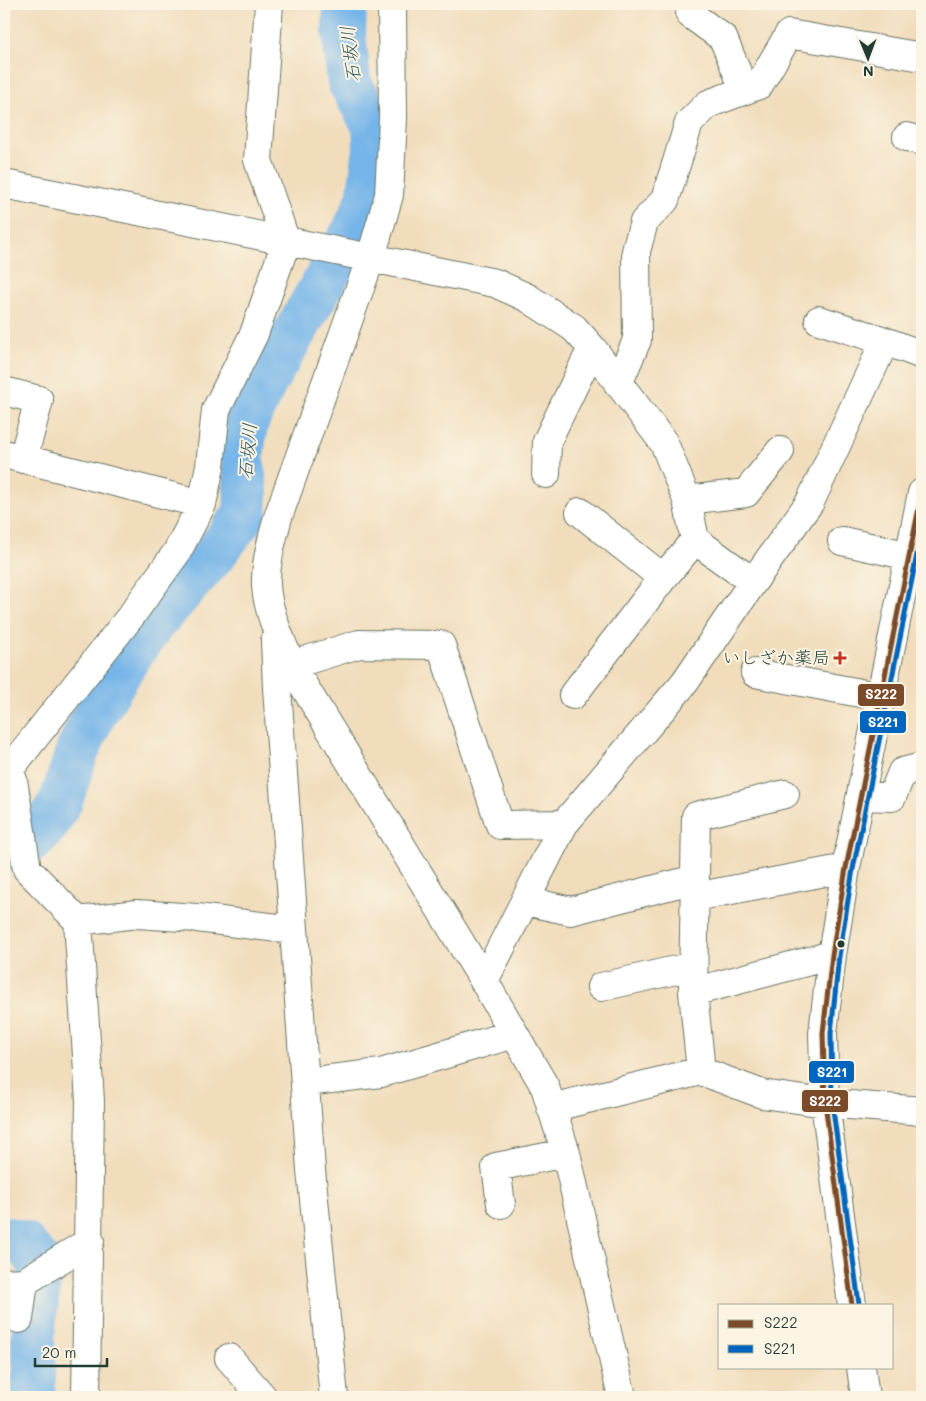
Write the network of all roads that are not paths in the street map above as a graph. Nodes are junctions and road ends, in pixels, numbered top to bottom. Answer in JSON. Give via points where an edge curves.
{"nodes":[{"id":1,"x":269,"y":4,"type":"edge"},
{"id":2,"x":392,"y":4,"type":"edge"},
{"id":3,"x":690,"y":14,"type":"dead end"},
{"id":4,"x":922,"y":57,"type":"edge"},
{"id":5,"x":744,"y":89,"type":"junction"},
{"id":6,"x":4,"y":184,"type":"edge"},
{"id":7,"x":286,"y":242,"type":"junction"},
{"id":8,"x":363,"y":256,"type":"junction"},
{"id":9,"x":819,"y":320,"type":"dead end"},
{"id":10,"x":885,"y":341,"type":"junction"},
{"id":11,"x":592,"y":348,"type":"junction"},
{"id":12,"x":922,"y":354,"type":"edge"},
{"id":13,"x":618,"y":384,"type":"junction"},
{"id":14,"x":4,"y":390,"type":"edge"},
{"id":15,"x":780,"y":451,"type":"dead end"},
{"id":16,"x":14,"y":457,"type":"edge"},
{"id":17,"x":546,"y":474,"type":"dead end"},
{"id":18,"x":922,"y":495,"type":"edge"},
{"id":19,"x":687,"y":500,"type":"junction"},
{"id":20,"x":202,"y":504,"type":"junction"},
{"id":21,"x":580,"y":512,"type":"dead end"},
{"id":22,"x":695,"y":540,"type":"junction"},
{"id":23,"x":842,"y":541,"type":"dead end"},
{"id":24,"x":910,"y":556,"type":"junction"},
{"id":25,"x":663,"y":578,"type":"junction"},
{"id":26,"x":753,"y":582,"type":"junction"},
{"id":27,"x":275,"y":624,"type":"junction"},
{"id":28,"x":291,"y":665,"type":"junction"},
{"id":29,"x":755,"y":673,"type":"dead end"},
{"id":30,"x":573,"y":695,"type":"dead end"},
{"id":31,"x":881,"y":697,"type":"junction"},
{"id":32,"x":922,"y":767,"type":"edge"},
{"id":33,"x":5,"y":775,"type":"edge"},
{"id":34,"x":785,"y":794,"type":"dead end"},
{"id":35,"x":861,"y":796,"type":"junction"},
{"id":36,"x":564,"y":824,"type":"junction"},
{"id":37,"x":846,"y":868,"type":"junction"},
{"id":38,"x":695,"y":888,"type":"junction"},
{"id":39,"x":525,"y":901,"type":"junction"},
{"id":40,"x":78,"y":921,"type":"junction"},
{"id":41,"x":294,"y":930,"type":"junction"},
{"id":42,"x":832,"y":955,"type":"junction"},
{"id":43,"x":693,"y":979,"type":"junction"},
{"id":44,"x":484,"y":981,"type":"junction"},
{"id":45,"x":601,"y":987,"type":"dead end"},
{"id":46,"x":514,"y":1034,"type":"junction"},
{"id":47,"x":701,"y":1072,"type":"junction"},
{"id":48,"x":306,"y":1082,"type":"junction"},
{"id":49,"x":825,"y":1103,"type":"junction"},
{"id":50,"x":551,"y":1108,"type":"junction"},
{"id":51,"x":922,"y":1111,"type":"edge"},
{"id":52,"x":566,"y":1153,"type":"junction"},
{"id":53,"x":501,"y":1204,"type":"dead end"},
{"id":54,"x":90,"y":1240,"type":"junction"},
{"id":55,"x":14,"y":1283,"type":"edge"},
{"id":56,"x":852,"y":1304,"type":"edge"},
{"id":57,"x":19,"y":1319,"type":"dead end"},
{"id":58,"x":229,"y":1358,"type":"dead end"},
{"id":59,"x":861,"y":1368,"type":"edge"},
{"id":60,"x":86,"y":1397,"type":"edge"},
{"id":61,"x":264,"y":1397,"type":"edge"},
{"id":62,"x":334,"y":1397,"type":"edge"},
{"id":63,"x":622,"y":1397,"type":"edge"},
{"id":64,"x":865,"y":1397,"type":"edge"}],
"edges":[{"from":1,"to":7,"type":"street","via":[[258,160]]},
{"from":2,"to":8,"type":"street","via":[[393,118],[389,194]]},
{"from":3,"to":5,"type":"street","via":[[723,38]]},
{"from":4,"to":5,"type":"street","via":[[789,34],[759,85]]},
{"from":5,"to":13,"type":"street","via":[[708,104],[689,123],[665,200],[644,222],[636,251],[637,340]]},
{"from":6,"to":7,"type":"street"},
{"from":7,"to":8,"type":"street"},
{"from":7,"to":20,"type":"street","via":[[254,334],[216,410]]},
{"from":8,"to":11,"type":"street","via":[[495,283],[528,298],[574,328]]},
{"from":8,"to":27,"type":"street","via":[[268,555],[266,587]]},
{"from":9,"to":10,"type":"street"},
{"from":10,"to":12,"type":"street"},
{"from":10,"to":26,"type":"street","via":[[810,502]]},
{"from":11,"to":13,"type":"street"},
{"from":11,"to":17,"type":"street","via":[[547,441]]},
{"from":13,"to":19,"type":"street","via":[[664,443]]},
{"from":14,"to":16,"type":"street","via":[[40,400]]},
{"from":15,"to":19,"type":"street","via":[[746,494]]},
{"from":16,"to":20,"type":"street"},
{"from":18,"to":24,"type":"street"},
{"from":19,"to":22,"type":"street"},
{"from":20,"to":33,"type":"street","via":[[177,552],[131,616]]},
{"from":21,"to":25,"type":"street"},
{"from":22,"to":25,"type":"street"},
{"from":22,"to":26,"type":"street"},
{"from":23,"to":24,"type":"street"},
{"from":24,"to":31,"type":"street"},
{"from":25,"to":30,"type":"street"},
{"from":26,"to":36,"type":"street","via":[[685,682]]},
{"from":27,"to":28,"type":"street"},
{"from":27,"to":41,"type":"street"},
{"from":28,"to":36,"type":"street","via":[[359,644],[441,645],[500,825]]},
{"from":28,"to":44,"type":"street"},
{"from":29,"to":31,"type":"street"},
{"from":31,"to":35,"type":"street"},
{"from":32,"to":35,"type":"street","via":[[902,772],[892,797]]},
{"from":33,"to":40,"type":"street","via":[[12,780],[27,869]]},
{"from":34,"to":38,"type":"street","via":[[696,816]]},
{"from":35,"to":37,"type":"street"},
{"from":36,"to":39,"type":"street"},
{"from":37,"to":38,"type":"street"},
{"from":37,"to":42,"type":"street"},
{"from":38,"to":39,"type":"street","via":[[571,911]]},
{"from":38,"to":43,"type":"street"},
{"from":39,"to":44,"type":"street"},
{"from":40,"to":41,"type":"street","via":[[137,914]]},
{"from":40,"to":54,"type":"street","via":[[90,1101]]},
{"from":41,"to":48,"type":"street"},
{"from":42,"to":43,"type":"street"},
{"from":42,"to":49,"type":"street","via":[[823,1032]]},
{"from":43,"to":45,"type":"street"},
{"from":43,"to":47,"type":"street"},
{"from":44,"to":46,"type":"street"},
{"from":46,"to":48,"type":"street","via":[[381,1073]]},
{"from":46,"to":50,"type":"street","via":[[545,1088]]},
{"from":47,"to":49,"type":"street","via":[[762,1094]]},
{"from":47,"to":50,"type":"street"},
{"from":48,"to":62,"type":"street","via":[[311,1170]]},
{"from":49,"to":51,"type":"street"},
{"from":49,"to":56,"type":"street"},
{"from":50,"to":52,"type":"street"},
{"from":52,"to":53,"type":"street","via":[[496,1167]]},
{"from":52,"to":63,"type":"street"},
{"from":54,"to":55,"type":"street","via":[[50,1266]]},
{"from":54,"to":60,"type":"street"},
{"from":55,"to":57,"type":"street"},
{"from":58,"to":61,"type":"street"},
{"from":59,"to":64,"type":"street"}]}
